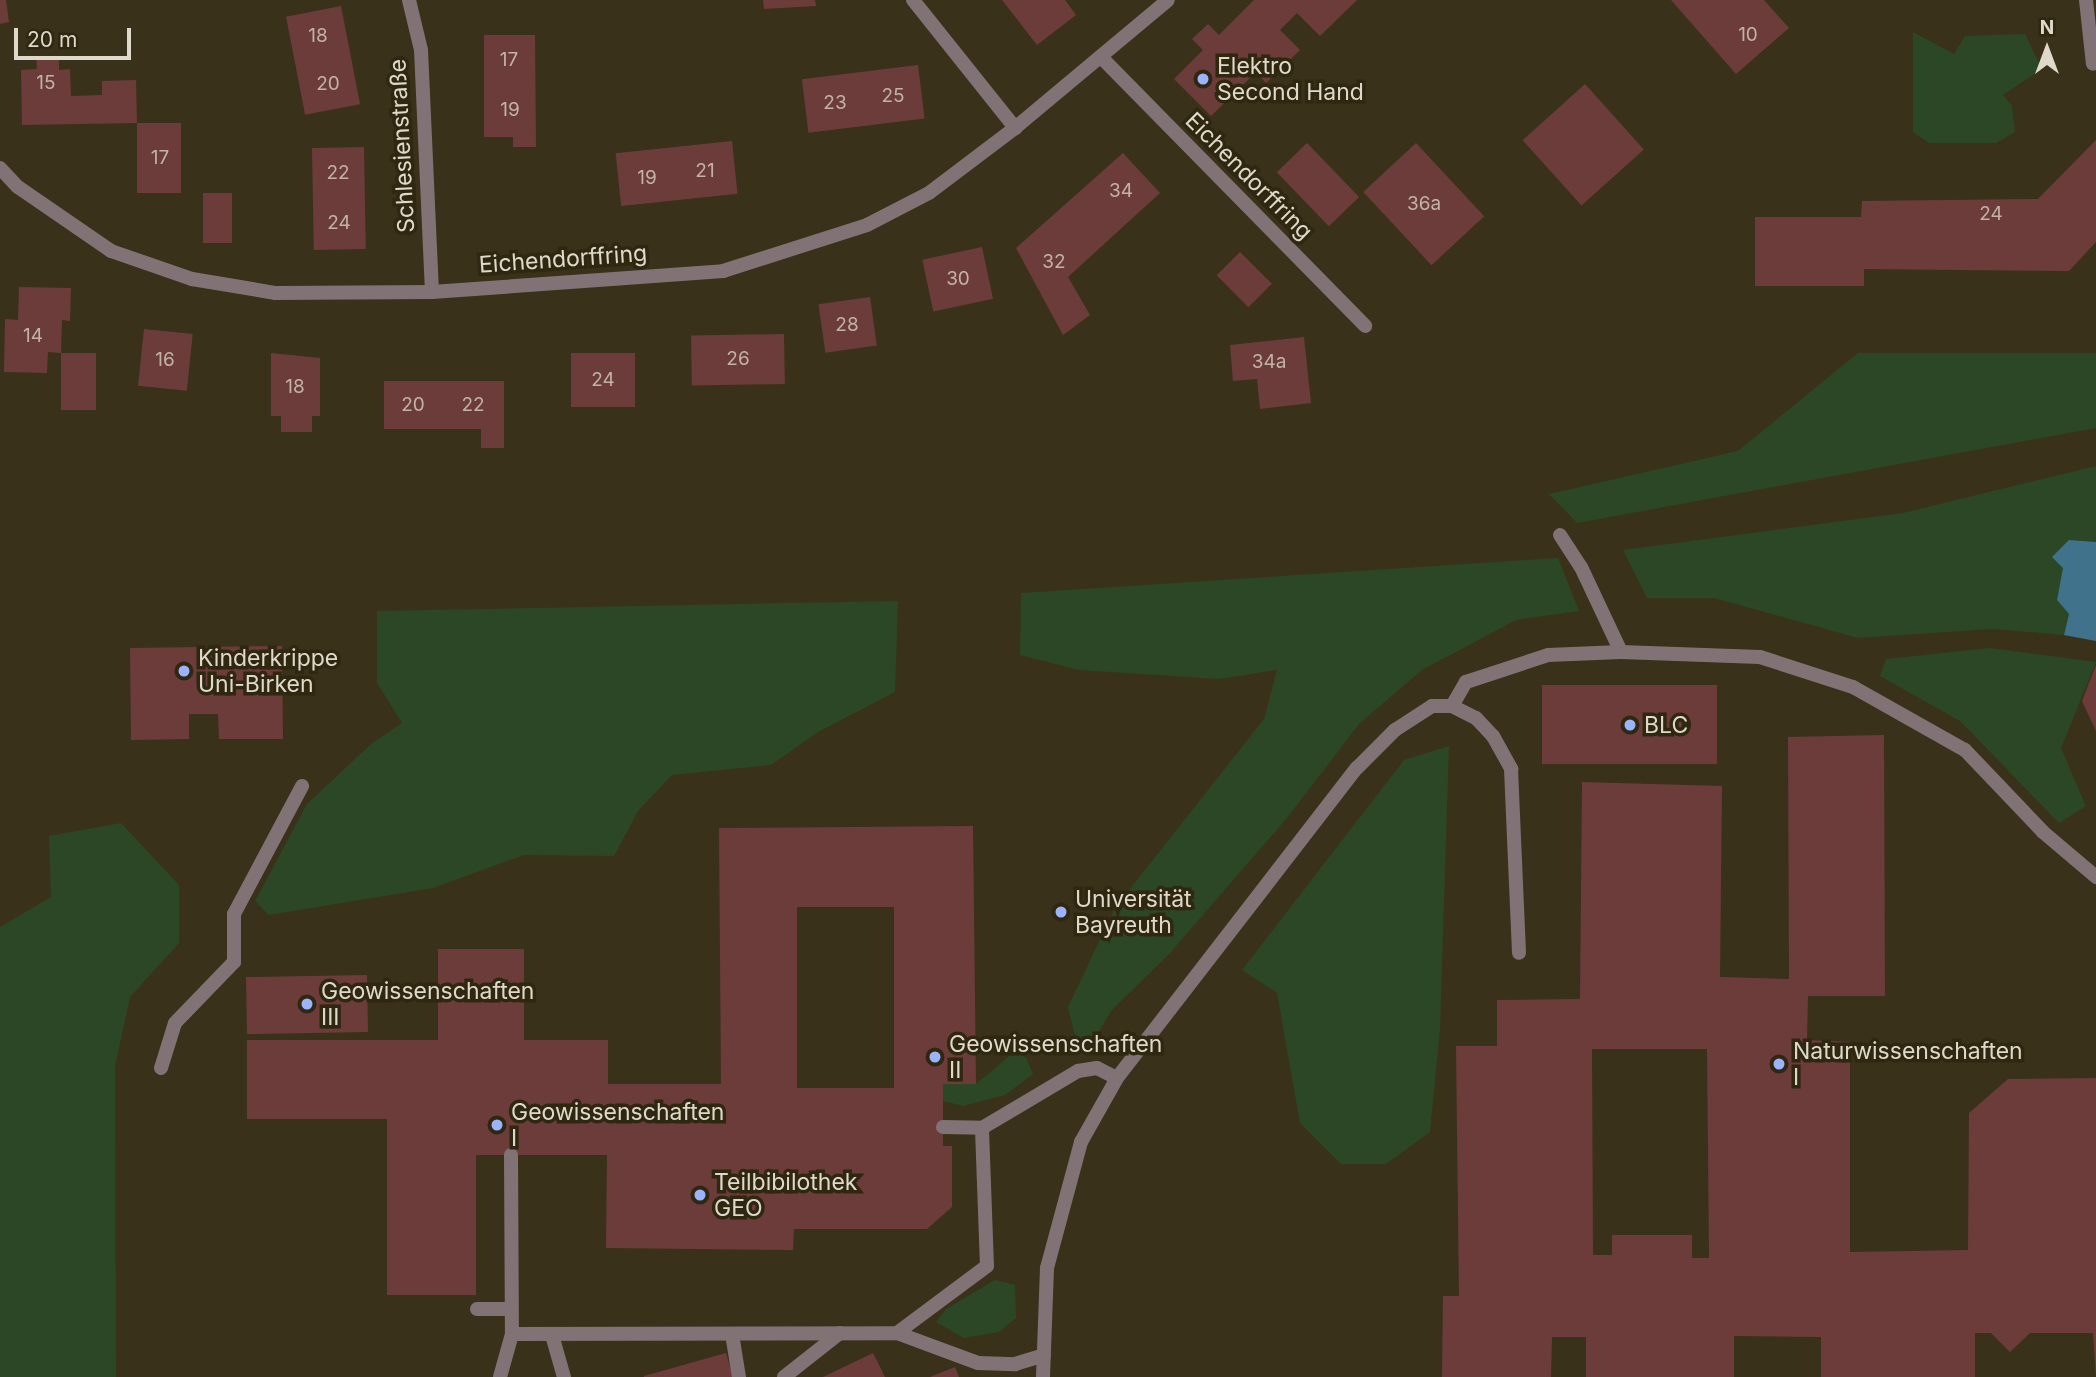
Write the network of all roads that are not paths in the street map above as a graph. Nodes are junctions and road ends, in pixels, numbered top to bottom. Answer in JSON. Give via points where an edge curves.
{"nodes":[{"id":1,"x":409,"y":0,"type":"edge"},
{"id":2,"x":913,"y":0,"type":"edge"},
{"id":3,"x":1168,"y":0,"type":"edge"},
{"id":4,"x":2086,"y":0,"type":"edge"},
{"id":5,"x":1101,"y":57,"type":"junction"},
{"id":6,"x":2093,"y":64,"type":"dead end"},
{"id":7,"x":1015,"y":128,"type":"junction"},
{"id":8,"x":0,"y":168,"type":"edge"},
{"id":9,"x":432,"y":292,"type":"junction"},
{"id":10,"x":1366,"y":326,"type":"dead end"},
{"id":11,"x":1560,"y":535,"type":"dead end"},
{"id":12,"x":1620,"y":652,"type":"junction"},
{"id":13,"x":1452,"y":706,"type":"junction"},
{"id":14,"x":302,"y":786,"type":"dead end"},
{"id":15,"x":2096,"y":877,"type":"edge"},
{"id":16,"x":1519,"y":953,"type":"dead end"},
{"id":17,"x":161,"y":1068,"type":"dead end"},
{"id":18,"x":1117,"y":1078,"type":"junction"},
{"id":19,"x":943,"y":1127,"type":"dead end"},
{"id":20,"x":982,"y":1128,"type":"junction"},
{"id":21,"x":511,"y":1155,"type":"dead end"},
{"id":22,"x":477,"y":1309,"type":"dead end"},
{"id":23,"x":511,"y":1309,"type":"junction"},
{"id":24,"x":840,"y":1333,"type":"junction"},
{"id":25,"x":897,"y":1333,"type":"junction"},
{"id":26,"x":512,"y":1334,"type":"junction"},
{"id":27,"x":732,"y":1334,"type":"junction"},
{"id":28,"x":552,"y":1335,"type":"junction"},
{"id":29,"x":1044,"y":1356,"type":"junction"},
{"id":30,"x":500,"y":1377,"type":"edge"},
{"id":31,"x":564,"y":1377,"type":"edge"},
{"id":32,"x":739,"y":1377,"type":"edge"},
{"id":33,"x":784,"y":1377,"type":"edge"},
{"id":34,"x":1043,"y":1377,"type":"edge"}],
"edges":[{"from":1,"to":9,"type":"street","name":"Schlesienstraße","via":[[421,50]]},
{"from":2,"to":7,"type":"street"},
{"from":3,"to":5,"type":"street","name":"Eichendorffring"},
{"from":4,"to":6,"type":"street"},
{"from":5,"to":7,"type":"street","name":"Eichendorffring"},
{"from":5,"to":10,"type":"street","name":"Eichendorffring"},
{"from":7,"to":9,"type":"street","name":"Eichendorffring","via":[[929,193],[867,225],[723,271]]},
{"from":8,"to":9,"type":"street","name":"Eichendorffring","via":[[18,187],[111,251],[192,279],[276,293]]},
{"from":11,"to":12,"type":"street"},
{"from":12,"to":13,"type":"street","via":[[1548,655],[1466,682]]},
{"from":12,"to":15,"type":"street","via":[[1760,657],[1853,687],[1965,750],[2043,832]]},
{"from":13,"to":16,"type":"street","via":[[1476,718],[1493,736],[1511,769]]},
{"from":13,"to":18,"type":"street","via":[[1432,706],[1413,715],[1357,768]]},
{"from":14,"to":17,"type":"street","via":[[234,914],[234,962],[175,1023]]},
{"from":18,"to":20,"type":"street","via":[[1097,1068],[1079,1071]]},
{"from":18,"to":29,"type":"street","via":[[1081,1142],[1047,1268]]},
{"from":19,"to":20,"type":"street"},
{"from":20,"to":25,"type":"street","via":[[987,1266]]},
{"from":21,"to":23,"type":"street"},
{"from":22,"to":23,"type":"street"},
{"from":23,"to":26,"type":"street"},
{"from":24,"to":25,"type":"street"},
{"from":24,"to":27,"type":"street"},
{"from":24,"to":33,"type":"street","via":[[809,1362]]},
{"from":25,"to":29,"type":"street","via":[[978,1363],[1015,1364]]},
{"from":26,"to":28,"type":"street"},
{"from":26,"to":30,"type":"street"},
{"from":27,"to":28,"type":"street"},
{"from":27,"to":32,"type":"street"},
{"from":28,"to":31,"type":"street"},
{"from":29,"to":34,"type":"street"}]}
